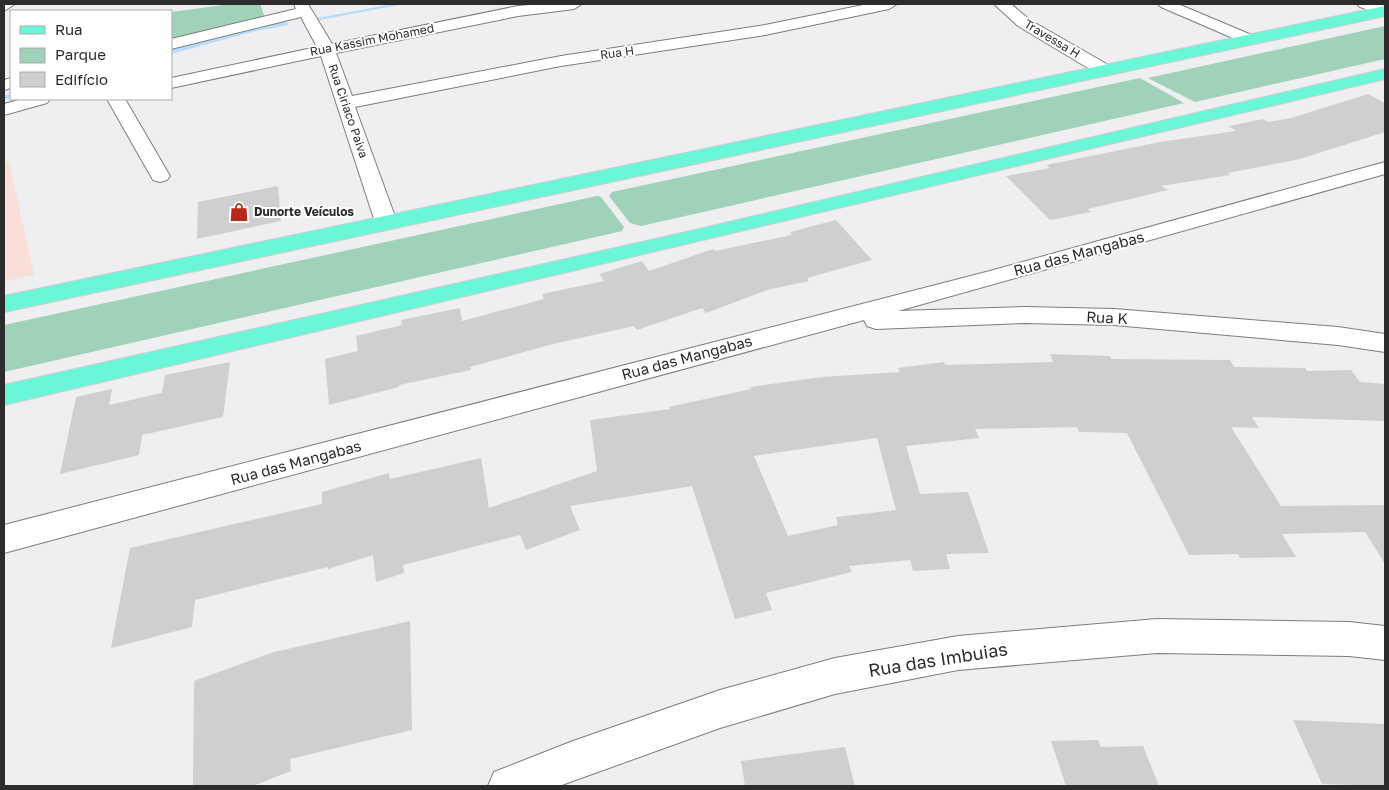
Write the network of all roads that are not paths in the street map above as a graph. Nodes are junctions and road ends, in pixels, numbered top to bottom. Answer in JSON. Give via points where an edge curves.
{"nodes":[{"id":1,"x":574,"y":4,"type":"edge"},
{"id":2,"x":818,"y":4,"type":"edge"},
{"id":3,"x":889,"y":4,"type":"edge"},
{"id":4,"x":1002,"y":4,"type":"edge"},
{"id":5,"x":1166,"y":4,"type":"edge"},
{"id":6,"x":1365,"y":4,"type":"edge"},
{"id":7,"x":302,"y":8,"type":"edge"},
{"id":8,"x":1385,"y":11,"type":"edge"},
{"id":9,"x":836,"y":15,"type":"junction"},
{"id":10,"x":1248,"y":39,"type":"junction"},
{"id":11,"x":172,"y":44,"type":"edge"},
{"id":12,"x":326,"y":48,"type":"junction"},
{"id":13,"x":1104,"y":70,"type":"junction"},
{"id":14,"x":1385,"y":74,"type":"edge"},
{"id":15,"x":172,"y":83,"type":"edge"},
{"id":16,"x":38,"y":100,"type":"edge"},
{"id":17,"x":117,"y":100,"type":"edge"},
{"id":18,"x":346,"y":103,"type":"junction"},
{"id":19,"x":4,"y":110,"type":"edge"},
{"id":20,"x":1380,"y":172,"type":"edge"},
{"id":21,"x":160,"y":176,"type":"dead end"},
{"id":22,"x":386,"y":222,"type":"junction"},
{"id":23,"x":4,"y":304,"type":"edge"},
{"id":24,"x":828,"y":321,"type":"junction"},
{"id":25,"x":1385,"y":343,"type":"edge"},
{"id":26,"x":4,"y":395,"type":"edge"},
{"id":27,"x":4,"y":539,"type":"edge"},
{"id":28,"x":1385,"y":643,"type":"edge"},
{"id":29,"x":508,"y":786,"type":"edge"}],
"edges":[{"from":1,"to":12,"type":"street","name":"Rua Kassim Mohamed","via":[[518,11]]},
{"from":2,"to":9,"type":"street"},
{"from":3,"to":9,"type":"street","name":"Rua H"},
{"from":4,"to":13,"type":"street","name":"Travessa H","via":[[1024,23]]},
{"from":5,"to":10,"type":"street"},
{"from":6,"to":8,"type":"street"},
{"from":7,"to":11,"type":"street"},
{"from":7,"to":12,"type":"street","name":"Rua Ciriaco Paiva"},
{"from":8,"to":10,"type":"main road"},
{"from":9,"to":18,"type":"street","name":"Rua H","via":[[746,33],[561,61]]},
{"from":10,"to":13,"type":"main road"},
{"from":12,"to":15,"type":"street","name":"Rua Kassim Mohamed"},
{"from":12,"to":18,"type":"street","name":"Rua Ciriaco Paiva"},
{"from":13,"to":22,"type":"main road"},
{"from":14,"to":26,"type":"main road","via":[[682,240]]},
{"from":16,"to":19,"type":"street"},
{"from":17,"to":21,"type":"street"},
{"from":18,"to":22,"type":"street","name":"Rua Ciriaco Paiva"},
{"from":20,"to":24,"type":"street","name":"Rua das Mangabas"},
{"from":22,"to":23,"type":"main road"},
{"from":24,"to":25,"type":"street","name":"Rua K","via":[[1024,315],[1114,317]]},
{"from":24,"to":27,"type":"street","name":"Rua das Mangabas"},
{"from":28,"to":29,"type":"street","name":"Rua das Imbuias","via":[[1349,639],[1157,636],[958,653],[836,676],[720,709]]}]}
